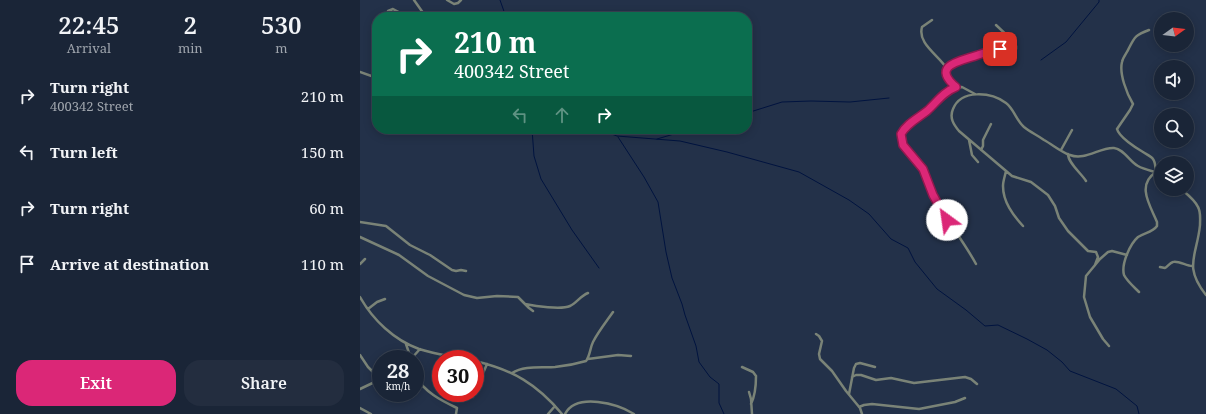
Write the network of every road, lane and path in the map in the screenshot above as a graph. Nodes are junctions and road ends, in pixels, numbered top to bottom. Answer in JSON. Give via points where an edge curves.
{"nodes":[{"id":1,"x":414,"y":0,"type":"edge"},
{"id":2,"x":447,"y":0,"type":"edge"},
{"id":3,"x":461,"y":0,"type":"edge"},
{"id":4,"x":388,"y":12,"type":"edge"},
{"id":5,"x":399,"y":12,"type":"edge"},
{"id":6,"x":422,"y":12,"type":"edge"},
{"id":7,"x":932,"y":20,"type":"dead end"},
{"id":8,"x":996,"y":25,"type":"dead end"},
{"id":9,"x":1149,"y":30,"type":"dead end"},
{"id":10,"x":947,"y":69,"type":"junction"},
{"id":11,"x":360,"y":72,"type":"edge"},
{"id":12,"x":372,"y":76,"type":"edge"},
{"id":13,"x":956,"y":87,"type":"junction"},
{"id":14,"x":975,"y":94,"type":"junction"},
{"id":15,"x":992,"y":124,"type":"dead end"},
{"id":16,"x":1072,"y":130,"type":"dead end"},
{"id":17,"x":969,"y":140,"type":"junction"},
{"id":18,"x":981,"y":150,"type":"junction"},
{"id":19,"x":1061,"y":150,"type":"junction"},
{"id":20,"x":1068,"y":154,"type":"junction"},
{"id":21,"x":978,"y":162,"type":"dead end"},
{"id":22,"x":1154,"y":164,"type":"edge"},
{"id":23,"x":1006,"y":171,"type":"junction"},
{"id":24,"x":1154,"y":171,"type":"edge"},
{"id":25,"x":1154,"y":174,"type":"edge"},
{"id":26,"x":1086,"y":181,"type":"dead end"},
{"id":27,"x":1189,"y":196,"type":"edge"},
{"id":28,"x":360,"y":222,"type":"edge"},
{"id":29,"x":1023,"y":226,"type":"dead end"},
{"id":30,"x":360,"y":237,"type":"edge"},
{"id":31,"x":1127,"y":255,"type":"junction"},
{"id":32,"x":365,"y":259,"type":"dead end"},
{"id":33,"x":360,"y":264,"type":"edge"},
{"id":34,"x":976,"y":264,"type":"dead end"},
{"id":35,"x":1096,"y":265,"type":"junction"},
{"id":36,"x":1192,"y":266,"type":"junction"},
{"id":37,"x":1160,"y":267,"type":"dead end"},
{"id":38,"x":466,"y":271,"type":"dead end"},
{"id":39,"x":1139,"y":292,"type":"dead end"},
{"id":40,"x":588,"y":293,"type":"dead end"},
{"id":41,"x":1206,"y":295,"type":"edge"},
{"id":42,"x":360,"y":297,"type":"edge"},
{"id":43,"x":385,"y":299,"type":"dead end"},
{"id":44,"x":525,"y":304,"type":"junction"},
{"id":45,"x":368,"y":309,"type":"junction"},
{"id":46,"x":533,"y":311,"type":"dead end"},
{"id":47,"x":613,"y":312,"type":"dead end"},
{"id":48,"x":816,"y":334,"type":"dead end"},
{"id":49,"x":406,"y":343,"type":"junction"},
{"id":50,"x":1110,"y":346,"type":"dead end"},
{"id":51,"x":420,"y":349,"type":"joint"},
{"id":52,"x":408,"y":350,"type":"edge"},
{"id":53,"x":432,"y":352,"type":"edge"},
{"id":54,"x":360,"y":355,"type":"edge"},
{"id":55,"x":631,"y":356,"type":"dead end"},
{"id":56,"x":588,"y":359,"type":"junction"},
{"id":57,"x":484,"y":363,"type":"edge"},
{"id":58,"x":487,"y":364,"type":"junction"},
{"id":59,"x":742,"y":367,"type":"dead end"},
{"id":60,"x":875,"y":367,"type":"dead end"},
{"id":61,"x":372,"y":371,"type":"edge"},
{"id":62,"x":484,"y":371,"type":"edge"},
{"id":63,"x":512,"y":373,"type":"junction"},
{"id":64,"x":852,"y":377,"type":"junction"},
{"id":65,"x":372,"y":383,"type":"edge"},
{"id":66,"x":976,"y":384,"type":"dead end"},
{"id":67,"x":424,"y":387,"type":"edge"},
{"id":68,"x":360,"y":389,"type":"edge"},
{"id":69,"x":749,"y":392,"type":"dead end"},
{"id":70,"x":849,"y":395,"type":"junction"},
{"id":71,"x":965,"y":398,"type":"dead end"},
{"id":72,"x":751,"y":404,"type":"junction"},
{"id":73,"x":555,"y":406,"type":"junction"},
{"id":74,"x":859,"y":407,"type":"junction"},
{"id":75,"x":360,"y":408,"type":"edge"},
{"id":76,"x":370,"y":414,"type":"edge"},
{"id":77,"x":456,"y":414,"type":"edge"},
{"id":78,"x":548,"y":414,"type":"edge"},
{"id":79,"x":562,"y":414,"type":"edge"},
{"id":80,"x":565,"y":414,"type":"edge"},
{"id":81,"x":634,"y":414,"type":"edge"},
{"id":82,"x":752,"y":414,"type":"edge"},
{"id":83,"x":862,"y":414,"type":"edge"}],
"edges":[{"from":1,"to":6,"type":"street"},
{"from":2,"to":3,"type":"street","via":[[454,4]]},
{"from":4,"to":5,"type":"street","via":[[393,9]]},
{"from":7,"to":10,"type":"street","via":[[922,27],[922,33],[928,48]]},
{"from":8,"to":10,"type":"street","via":[[1014,42],[1015,50],[992,50],[953,63]]},
{"from":9,"to":22,"type":"street","via":[[1136,36],[1122,60],[1124,82],[1133,104],[1117,131],[1153,160]]},
{"from":10,"to":13,"type":"street","via":[[947,77]]},
{"from":11,"to":12,"type":"street"},
{"from":13,"to":14,"type":"street","via":[[966,88]]},
{"from":13,"to":34,"type":"street","via":[[941,96],[903,131],[901,137],[903,145],[923,169],[933,195]]},
{"from":14,"to":17,"type":"street","via":[[959,100],[951,118],[954,126]]},
{"from":14,"to":19,"type":"street","via":[[991,96],[1006,102],[1023,126]]},
{"from":15,"to":18,"type":"street","via":[[983,140]]},
{"from":16,"to":19,"type":"street"},
{"from":17,"to":18,"type":"street"},
{"from":17,"to":21,"type":"street","via":[[972,155]]},
{"from":18,"to":23,"type":"street"},
{"from":19,"to":20,"type":"street"},
{"from":20,"to":24,"type":"street","via":[[1074,157],[1114,148],[1138,166]]},
{"from":20,"to":26,"type":"street","via":[[1070,162]]},
{"from":23,"to":29,"type":"street","via":[[1003,185],[1006,201]]},
{"from":23,"to":35,"type":"street","via":[[1012,176],[1031,182],[1048,195],[1068,231],[1088,251],[1096,252]]},
{"from":25,"to":31,"type":"street","via":[[1147,182],[1146,194],[1157,226],[1135,240]]},
{"from":27,"to":36,"type":"street","via":[[1200,211],[1199,235]]},
{"from":28,"to":38,"type":"street","via":[[388,227],[410,245],[452,270]]},
{"from":30,"to":44,"type":"street","via":[[399,255],[428,276],[464,295],[478,298],[518,297]]},
{"from":31,"to":35,"type":"street","via":[[1110,252]]},
{"from":31,"to":39,"type":"street","via":[[1124,274]]},
{"from":32,"to":33,"type":"street"},
{"from":35,"to":50,"type":"street","via":[[1086,276],[1084,297],[1091,320]]},
{"from":36,"to":37,"type":"street","via":[[1171,262],[1165,268]]},
{"from":36,"to":41,"type":"street"},
{"from":40,"to":44,"type":"street","via":[[581,296],[573,305],[566,307]]},
{"from":42,"to":45,"type":"street"},
{"from":43,"to":45,"type":"street"},
{"from":44,"to":46,"type":"street"},
{"from":45,"to":49,"type":"street","via":[[388,330]]},
{"from":47,"to":56,"type":"street","via":[[592,343]]},
{"from":48,"to":70,"type":"street","via":[[822,341],[820,358]]},
{"from":49,"to":51,"type":"street"},
{"from":49,"to":52,"type":"street"},
{"from":51,"to":53,"type":"street"},
{"from":54,"to":61,"type":"street"},
{"from":55,"to":56,"type":"street"},
{"from":56,"to":63,"type":"street","via":[[568,365],[522,369]]},
{"from":57,"to":58,"type":"street"},
{"from":58,"to":62,"type":"street"},
{"from":58,"to":63,"type":"street"},
{"from":59,"to":72,"type":"street","via":[[756,376]]},
{"from":60,"to":64,"type":"street","via":[[856,364]]},
{"from":63,"to":73,"type":"street","via":[[535,386]]},
{"from":64,"to":66,"type":"street","via":[[861,375],[876,380],[891,378],[914,383],[965,377]]},
{"from":64,"to":70,"type":"street"},
{"from":65,"to":68,"type":"street"},
{"from":67,"to":77,"type":"street","via":[[435,397],[457,408]]},
{"from":69,"to":72,"type":"street"},
{"from":70,"to":74,"type":"street"},
{"from":71,"to":74,"type":"street","via":[[919,409],[872,404]]},
{"from":72,"to":82,"type":"street"},
{"from":73,"to":78,"type":"street"},
{"from":73,"to":79,"type":"street"},
{"from":74,"to":83,"type":"street"},
{"from":75,"to":76,"type":"street"},
{"from":80,"to":81,"type":"street","via":[[573,406],[591,401],[613,405]]}]}
